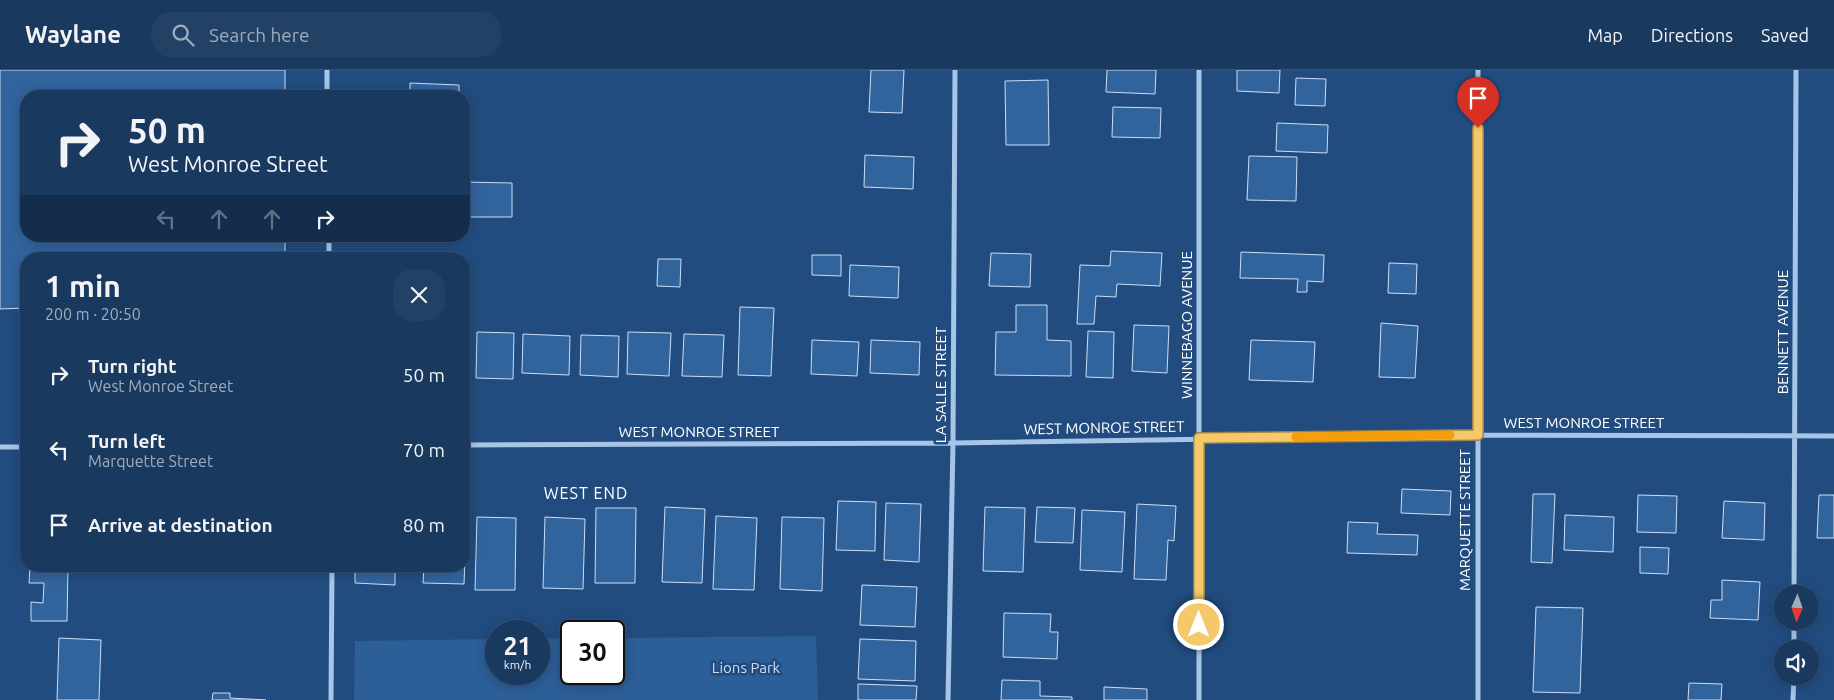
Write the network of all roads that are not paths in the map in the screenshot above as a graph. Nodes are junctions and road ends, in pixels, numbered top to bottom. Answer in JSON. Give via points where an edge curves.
{"nodes":[{"id":1,"x":327,"y":70,"type":"edge"},
{"id":2,"x":955,"y":70,"type":"edge"},
{"id":3,"x":1199,"y":70,"type":"edge"},
{"id":4,"x":1478,"y":70,"type":"edge"},
{"id":5,"x":1796,"y":70,"type":"edge"},
{"id":6,"x":327,"y":90,"type":"edge"},
{"id":7,"x":1478,"y":435,"type":"junction"},
{"id":8,"x":1794,"y":436,"type":"junction"},
{"id":9,"x":1834,"y":436,"type":"edge"},
{"id":10,"x":1199,"y":438,"type":"junction"},
{"id":11,"x":953,"y":443,"type":"junction"},
{"id":12,"x":470,"y":445,"type":"edge"},
{"id":13,"x":0,"y":447,"type":"edge"},
{"id":14,"x":20,"y":447,"type":"edge"},
{"id":15,"x":332,"y":572,"type":"edge"},
{"id":16,"x":1794,"y":585,"type":"edge"},
{"id":17,"x":1794,"y":685,"type":"edge"},
{"id":18,"x":331,"y":700,"type":"edge"},
{"id":19,"x":948,"y":700,"type":"edge"},
{"id":20,"x":1199,"y":700,"type":"edge"},
{"id":21,"x":1478,"y":700,"type":"edge"},
{"id":22,"x":1793,"y":700,"type":"edge"}],
"edges":[{"from":1,"to":6,"type":"street"},
{"from":2,"to":11,"type":"street","name":"LA SALLE STREET"},
{"from":3,"to":10,"type":"street","name":"WINNEBAGO AVENUE"},
{"from":4,"to":7,"type":"street","name":"MARQUETTE STREET"},
{"from":5,"to":8,"type":"street","name":"BENNETT AVENUE"},
{"from":7,"to":8,"type":"street","name":"WEST MONROE STREET"},
{"from":7,"to":10,"type":"street","name":"WEST MONROE STREET"},
{"from":7,"to":21,"type":"street","name":"MARQUETTE STREET"},
{"from":8,"to":9,"type":"street","name":"WEST MONROE STREET"},
{"from":8,"to":16,"type":"street","name":"BENNETT AVENUE"},
{"from":10,"to":11,"type":"street","name":"WEST MONROE STREET"},
{"from":10,"to":20,"type":"street","name":"WINNEBAGO AVENUE"},
{"from":11,"to":12,"type":"street","name":"WEST MONROE STREET"},
{"from":11,"to":19,"type":"street","name":"LA SALLE STREET"},
{"from":13,"to":14,"type":"street"},
{"from":15,"to":18,"type":"street"},
{"from":17,"to":22,"type":"street"}]}
